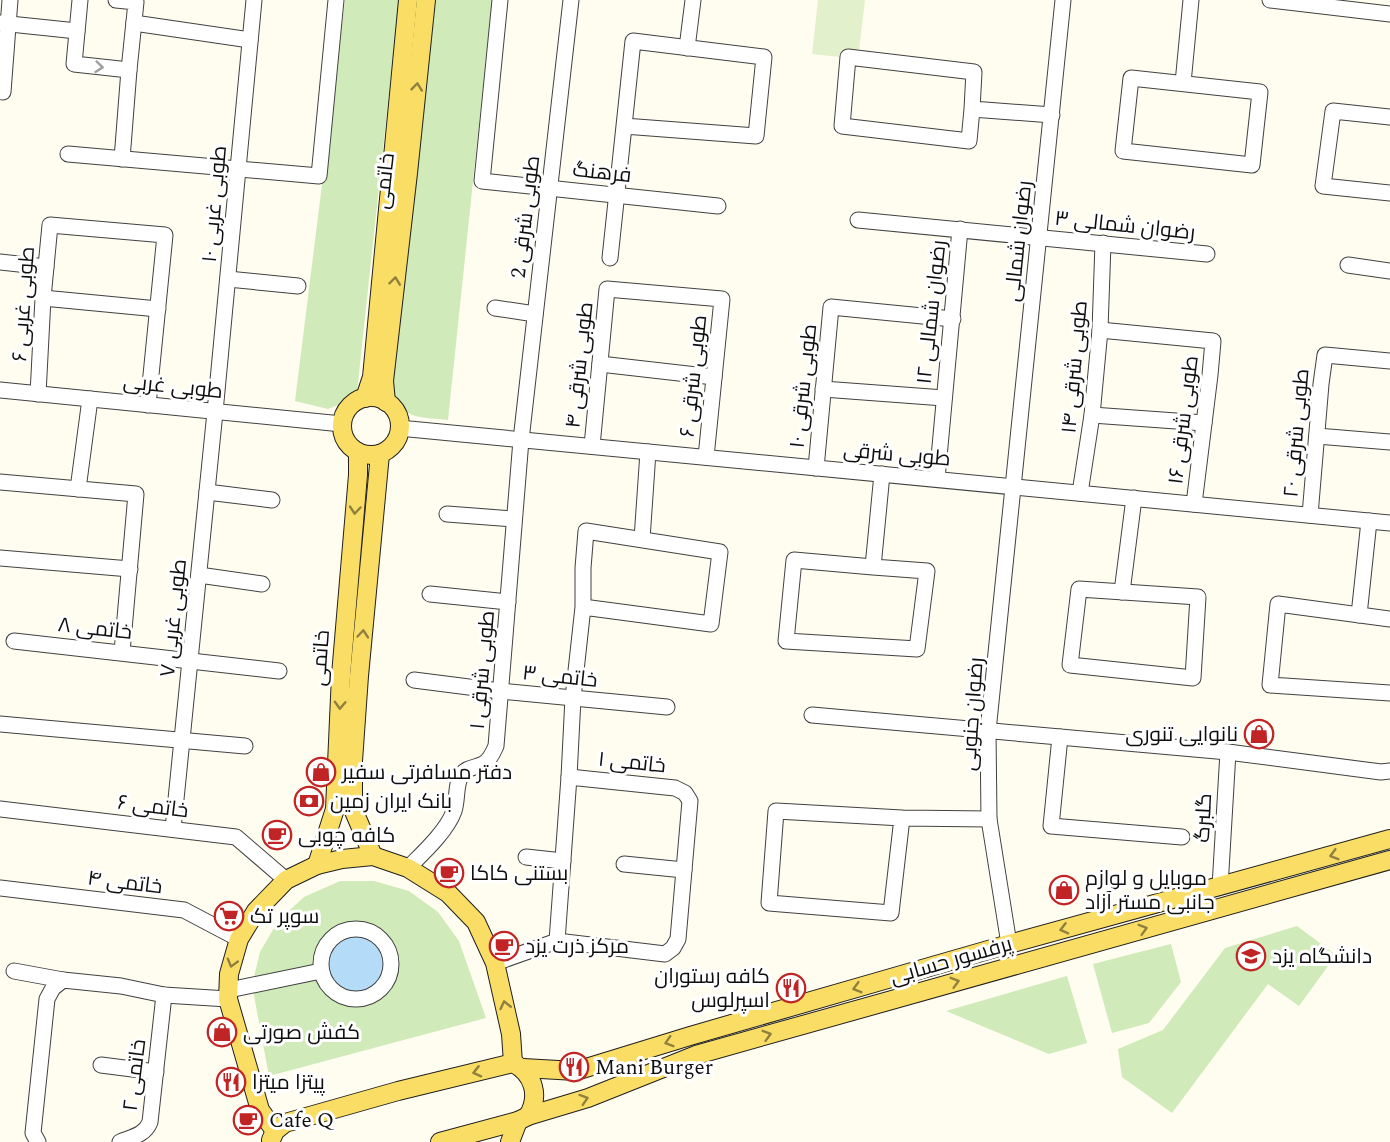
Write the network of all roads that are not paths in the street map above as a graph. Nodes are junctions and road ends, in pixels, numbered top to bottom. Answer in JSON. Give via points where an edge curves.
{"nodes":[{"id":1,"x":10,"y":0,"type":"edge"},
{"id":2,"x":80,"y":0,"type":"edge"},
{"id":3,"x":116,"y":0,"type":"edge"},
{"id":4,"x":254,"y":0,"type":"edge"},
{"id":5,"x":336,"y":0,"type":"edge"},
{"id":6,"x":408,"y":0,"type":"edge"},
{"id":7,"x":426,"y":0,"type":"edge"},
{"id":8,"x":500,"y":0,"type":"edge"},
{"id":9,"x":571,"y":0,"type":"edge"},
{"id":10,"x":693,"y":0,"type":"edge"},
{"id":11,"x":1064,"y":0,"type":"edge"},
{"id":12,"x":1191,"y":0,"type":"edge"},
{"id":13,"x":1270,"y":0,"type":"edge"},
{"id":14,"x":1302,"y":2,"type":"edge"},
{"id":15,"x":1390,"y":14,"type":"edge"},
{"id":16,"x":134,"y":23,"type":"junction"},
{"id":17,"x":4,"y":24,"type":"edge"},
{"id":18,"x":77,"y":31,"type":"junction"},
{"id":19,"x":250,"y":40,"type":"junction"},
{"id":20,"x":687,"y":48,"type":"junction"},
{"id":21,"x":129,"y":70,"type":"junction"},
{"id":22,"x":1183,"y":83,"type":"junction"},
{"id":23,"x":3,"y":92,"type":"dead end"},
{"id":24,"x":972,"y":109,"type":"junction"},
{"id":25,"x":1052,"y":115,"type":"junction"},
{"id":26,"x":1390,"y":117,"type":"edge"},
{"id":27,"x":624,"y":126,"type":"junction"},
{"id":28,"x":68,"y":154,"type":"dead end"},
{"id":29,"x":122,"y":159,"type":"junction"},
{"id":30,"x":238,"y":170,"type":"junction"},
{"id":31,"x":550,"y":188,"type":"junction"},
{"id":32,"x":1390,"y":192,"type":"edge"},
{"id":33,"x":616,"y":195,"type":"junction"},
{"id":34,"x":718,"y":206,"type":"dead end"},
{"id":35,"x":858,"y":220,"type":"dead end"},
{"id":36,"x":960,"y":229,"type":"junction"},
{"id":37,"x":1040,"y":237,"type":"junction"},
{"id":38,"x":1103,"y":243,"type":"junction"},
{"id":39,"x":1207,"y":254,"type":"dead end"},
{"id":40,"x":610,"y":258,"type":"dead end"},
{"id":41,"x":0,"y":262,"type":"edge"},
{"id":42,"x":1348,"y":265,"type":"dead end"},
{"id":43,"x":46,"y":267,"type":"junction"},
{"id":44,"x":1390,"y":271,"type":"edge"},
{"id":45,"x":228,"y":279,"type":"junction"},
{"id":46,"x":298,"y":286,"type":"dead end"},
{"id":47,"x":43,"y":298,"type":"junction"},
{"id":48,"x":722,"y":298,"type":"joint"},
{"id":49,"x":495,"y":308,"type":"dead end"},
{"id":50,"x":158,"y":309,"type":"junction"},
{"id":51,"x":535,"y":314,"type":"junction"},
{"id":52,"x":953,"y":319,"type":"junction"},
{"id":53,"x":1100,"y":330,"type":"junction"},
{"id":54,"x":1390,"y":361,"type":"edge"},
{"id":55,"x":600,"y":364,"type":"junction"},
{"id":56,"x":714,"y":376,"type":"junction"},
{"id":57,"x":823,"y":389,"type":"junction"},
{"id":58,"x":0,"y":390,"type":"edge"},
{"id":59,"x":38,"y":394,"type":"junction"},
{"id":60,"x":365,"y":398,"type":"junction"},
{"id":61,"x":944,"y":398,"type":"junction"},
{"id":62,"x":90,"y":399,"type":"junction"},
{"id":63,"x":386,"y":402,"type":"junction"},
{"id":64,"x":148,"y":405,"type":"junction"},
{"id":65,"x":215,"y":412,"type":"junction"},
{"id":66,"x":1092,"y":415,"type":"junction"},
{"id":67,"x":1204,"y":423,"type":"junction"},
{"id":68,"x":342,"y":424,"type":"junction"},
{"id":69,"x":399,"y":428,"type":"junction"},
{"id":70,"x":1317,"y":436,"type":"junction"},
{"id":71,"x":520,"y":440,"type":"junction"},
{"id":72,"x":1390,"y":442,"type":"edge"},
{"id":73,"x":592,"y":446,"type":"junction"},
{"id":74,"x":358,"y":452,"type":"junction"},
{"id":75,"x":648,"y":452,"type":"junction"},
{"id":76,"x":380,"y":454,"type":"junction"},
{"id":77,"x":706,"y":457,"type":"junction"},
{"id":78,"x":816,"y":468,"type":"junction"},
{"id":79,"x":882,"y":474,"type":"junction"},
{"id":80,"x":937,"y":479,"type":"junction"},
{"id":81,"x":0,"y":482,"type":"edge"},
{"id":82,"x":1014,"y":487,"type":"junction"},
{"id":83,"x":78,"y":489,"type":"junction"},
{"id":84,"x":207,"y":492,"type":"junction"},
{"id":85,"x":1080,"y":493,"type":"junction"},
{"id":86,"x":1134,"y":498,"type":"junction"},
{"id":87,"x":272,"y":500,"type":"dead end"},
{"id":88,"x":1194,"y":504,"type":"junction"},
{"id":89,"x":447,"y":513,"type":"dead end"},
{"id":90,"x":1311,"y":515,"type":"junction"},
{"id":91,"x":514,"y":519,"type":"junction"},
{"id":92,"x":1369,"y":521,"type":"junction"},
{"id":93,"x":1390,"y":523,"type":"edge"},
{"id":94,"x":642,"y":539,"type":"junction"},
{"id":95,"x":0,"y":558,"type":"edge"},
{"id":96,"x":873,"y":567,"type":"junction"},
{"id":97,"x":130,"y":569,"type":"junction"},
{"id":98,"x":199,"y":575,"type":"junction"},
{"id":99,"x":262,"y":584,"type":"dead end"},
{"id":100,"x":1122,"y":592,"type":"junction"},
{"id":101,"x":430,"y":594,"type":"dead end"},
{"id":102,"x":508,"y":602,"type":"junction"},
{"id":103,"x":584,"y":607,"type":"junction"},
{"id":104,"x":1359,"y":615,"type":"junction"},
{"id":105,"x":1390,"y":619,"type":"edge"},
{"id":106,"x":14,"y":641,"type":"dead end"},
{"id":107,"x":123,"y":652,"type":"junction"},
{"id":108,"x":190,"y":660,"type":"junction"},
{"id":109,"x":279,"y":671,"type":"dead end"},
{"id":110,"x":414,"y":680,"type":"dead end"},
{"id":111,"x":500,"y":691,"type":"junction"},
{"id":112,"x":1390,"y":693,"type":"edge"},
{"id":113,"x":573,"y":698,"type":"junction"},
{"id":114,"x":667,"y":707,"type":"dead end"},
{"id":115,"x":812,"y":715,"type":"dead end"},
{"id":116,"x":0,"y":724,"type":"edge"},
{"id":117,"x":988,"y":731,"type":"junction"},
{"id":118,"x":1060,"y":737,"type":"junction"},
{"id":119,"x":182,"y":741,"type":"junction"},
{"id":120,"x":245,"y":746,"type":"dead end"},
{"id":121,"x":1228,"y":752,"type":"junction"},
{"id":122,"x":1390,"y":771,"type":"edge"},
{"id":123,"x":569,"y":777,"type":"junction"},
{"id":124,"x":0,"y":809,"type":"edge"},
{"id":125,"x":902,"y":818,"type":"junction"},
{"id":126,"x":989,"y":819,"type":"junction"},
{"id":127,"x":173,"y":829,"type":"junction"},
{"id":128,"x":1182,"y":837,"type":"dead end"},
{"id":129,"x":1390,"y":839,"type":"edge"},
{"id":130,"x":373,"y":856,"type":"junction"},
{"id":131,"x":526,"y":857,"type":"dead end"},
{"id":132,"x":1390,"y":860,"type":"edge"},
{"id":133,"x":562,"y":861,"type":"junction"},
{"id":134,"x":624,"y":864,"type":"dead end"},
{"id":135,"x":316,"y":865,"type":"junction"},
{"id":136,"x":408,"y":868,"type":"junction"},
{"id":137,"x":684,"y":870,"type":"junction"},
{"id":138,"x":286,"y":880,"type":"junction"},
{"id":139,"x":1220,"y":887,"type":"junction"},
{"id":140,"x":0,"y":888,"type":"edge"},
{"id":141,"x":239,"y":939,"type":"junction"},
{"id":142,"x":557,"y":941,"type":"junction"},
{"id":143,"x":1009,"y":944,"type":"junction"},
{"id":144,"x":495,"y":963,"type":"junction"},
{"id":145,"x":14,"y":971,"type":"dead end"},
{"id":146,"x":321,"y":971,"type":"junction"},
{"id":147,"x":63,"y":980,"type":"junction"},
{"id":148,"x":164,"y":995,"type":"junction"},
{"id":149,"x":228,"y":995,"type":"junction"},
{"id":150,"x":101,"y":1065,"type":"dead end"},
{"id":151,"x":518,"y":1066,"type":"junction"},
{"id":152,"x":156,"y":1072,"type":"junction"},
{"id":153,"x":523,"y":1119,"type":"junction"},
{"id":154,"x":272,"y":1139,"type":"edge"},
{"id":155,"x":38,"y":1142,"type":"edge"},
{"id":156,"x":120,"y":1142,"type":"edge"},
{"id":157,"x":443,"y":1142,"type":"edge"},
{"id":158,"x":510,"y":1142,"type":"edge"}],
"edges":[{"from":1,"to":17,"type":"street"},
{"from":2,"to":18,"type":"street"},
{"from":3,"to":16,"type":"street","via":[[136,2]]},
{"from":4,"to":19,"type":"street","name":"طوبی غربی ۱۰"},
{"from":5,"to":30,"type":"street","via":[[319,176]]},
{"from":6,"to":60,"type":"main road","name":"خاتمی","via":[[372,377]]},
{"from":63,"to":7,"type":"main road","name":"خاتمی","one_way":true,"via":[[384,381]]},
{"from":8,"to":31,"type":"street","name":"فرهنگ","via":[[482,181]]},
{"from":9,"to":31,"type":"street","name":"طوبی شرقی 2"},
{"from":10,"to":20,"type":"street"},
{"from":11,"to":25,"type":"street","name":"رضوان شمالی"},
{"from":12,"to":22,"type":"street"},
{"from":13,"to":14,"type":"street"},
{"from":14,"to":15,"type":"street"},
{"from":16,"to":19,"type":"street"},
{"from":16,"to":21,"type":"street"},
{"from":17,"to":18,"type":"street"},
{"from":17,"to":23,"type":"street"},
{"from":18,"to":21,"type":"street","one_way":true,"via":[[74,64]]},
{"from":19,"to":30,"type":"street","name":"طوبی غربی ۱۰"},
{"from":20,"to":27,"type":"street","via":[[633,41]]},
{"from":20,"to":27,"type":"street","via":[[764,57],[756,136]]},
{"from":21,"to":29,"type":"street"},
{"from":22,"to":22,"type":"street","via":[[1260,92],[1252,165],[1124,151],[1131,78]]},
{"from":24,"to":24,"type":"street","via":[[974,72],[848,57],[842,126],[969,141]]},
{"from":24,"to":25,"type":"street"},
{"from":25,"to":37,"type":"street","name":"رضوان شمالی"},
{"from":26,"to":32,"type":"street","via":[[1333,111],[1323,186]]},
{"from":27,"to":33,"type":"street"},
{"from":28,"to":29,"type":"street"},
{"from":29,"to":30,"type":"street"},
{"from":30,"to":45,"type":"street","name":"طوبی غربی ۱۰"},
{"from":31,"to":33,"type":"street","name":"فرهنگ"},
{"from":31,"to":51,"type":"street","name":"طوبی شرقی 2"},
{"from":33,"to":34,"type":"street","name":"فرهنگ"},
{"from":33,"to":40,"type":"street"},
{"from":35,"to":36,"type":"street","name":"رضوان شمالی ۳"},
{"from":36,"to":37,"type":"street","name":"رضوان شمالی ۳"},
{"from":36,"to":52,"type":"street","name":"رضوان شمالی ۱۲"},
{"from":37,"to":38,"type":"street","name":"رضوان شمالی ۳"},
{"from":37,"to":82,"type":"street","name":"رضوان شمالی"},
{"from":38,"to":39,"type":"street","name":"رضوان شمالی ۳"},
{"from":38,"to":53,"type":"street","name":"طوبی شرقی ۱۴"},
{"from":41,"to":43,"type":"street"},
{"from":42,"to":44,"type":"street"},
{"from":43,"to":47,"type":"street","name":"طوبی غربی ۶"},
{"from":43,"to":50,"type":"street","name":"طوبی غربی ۶","via":[[50,225],[165,235]]},
{"from":45,"to":46,"type":"street"},
{"from":45,"to":65,"type":"street","name":"طوبی غربی ۱۰"},
{"from":47,"to":50,"type":"street"},
{"from":47,"to":59,"type":"street","name":"طوبی غربی ۶"},
{"from":48,"to":55,"type":"street","name":"طوبی شرقی ۴","via":[[608,288]]},
{"from":48,"to":56,"type":"street","name":"طوبی شرقی ۶"},
{"from":49,"to":51,"type":"street"},
{"from":50,"to":64,"type":"street"},
{"from":51,"to":71,"type":"street","name":"طوبی شرقی 2"},
{"from":52,"to":57,"type":"street","name":"طوبی شرقی ۱۰","via":[[831,308]]},
{"from":52,"to":61,"type":"street","name":"رضوان شمالی ۱۲"},
{"from":53,"to":66,"type":"street","name":"طوبی شرقی ۱۴"},
{"from":53,"to":67,"type":"street","name":"طوبی شرقی ۱۶","via":[[1213,341]]},
{"from":54,"to":70,"type":"street","name":"طوبی شرقی ۲۰","via":[[1325,355]]},
{"from":55,"to":56,"type":"street"},
{"from":55,"to":73,"type":"street","name":"طوبی شرقی ۴"},
{"from":56,"to":77,"type":"street","name":"طوبی شرقی ۶"},
{"from":57,"to":61,"type":"street"},
{"from":57,"to":78,"type":"street","name":"طوبی شرقی ۱۰"},
{"from":58,"to":59,"type":"street","name":"طوبی غربی"},
{"from":59,"to":62,"type":"street","name":"طوبی غربی"},
{"from":60,"to":63,"type":"main road"},
{"from":60,"to":68,"type":"main road","via":[[349,407]]},
{"from":61,"to":80,"type":"street","name":"رضوان شمالی ۱۲"},
{"from":62,"to":64,"type":"street","name":"طوبی غربی"},
{"from":62,"to":83,"type":"street"},
{"from":63,"to":69,"type":"main road","via":[[396,413]]},
{"from":64,"to":65,"type":"street","name":"طوبی غربی"},
{"from":65,"to":68,"type":"street","name":"طوبی غربی"},
{"from":65,"to":84,"type":"street","name":"طوبی غربی ۷"},
{"from":66,"to":67,"type":"street"},
{"from":66,"to":85,"type":"street","name":"طوبی شرقی ۱۴"},
{"from":67,"to":88,"type":"street","name":"طوبی شرقی ۱۶"},
{"from":68,"to":74,"type":"main road","via":[[345,440]]},
{"from":69,"to":71,"type":"street","name":"طوبی شرقی"},
{"from":69,"to":76,"type":"main road","via":[[394,444]]},
{"from":70,"to":72,"type":"street"},
{"from":70,"to":90,"type":"street","name":"طوبی شرقی ۲۰"},
{"from":71,"to":73,"type":"street","name":"طوبی شرقی"},
{"from":71,"to":91,"type":"street","name":"طوبی شرقی ۱"},
{"from":73,"to":75,"type":"street","name":"طوبی شرقی"},
{"from":74,"to":76,"type":"main road"},
{"from":74,"to":135,"type":"main road","name":"خاتمی","one_way":true,"via":[[335,809]]},
{"from":75,"to":77,"type":"street","name":"طوبی شرقی"},
{"from":75,"to":94,"type":"street"},
{"from":130,"to":76,"type":"main road","name":"خاتمی","one_way":true,"via":[[353,809],[353,761]]},
{"from":77,"to":78,"type":"street","name":"طوبی شرقی"},
{"from":78,"to":79,"type":"street","name":"طوبی شرقی"},
{"from":79,"to":80,"type":"street","name":"طوبی شرقی"},
{"from":79,"to":96,"type":"street"},
{"from":80,"to":82,"type":"street","name":"طوبی شرقی"},
{"from":81,"to":83,"type":"street"},
{"from":82,"to":85,"type":"street","name":"طوبی شرقی"},
{"from":82,"to":117,"type":"street","name":"رضوان جنوبی"},
{"from":83,"to":97,"type":"street","via":[[136,494]]},
{"from":84,"to":87,"type":"street"},
{"from":84,"to":98,"type":"street","name":"طوبی غربی ۷"},
{"from":85,"to":86,"type":"street","name":"طوبی شرقی"},
{"from":86,"to":88,"type":"street","name":"طوبی شرقی"},
{"from":86,"to":100,"type":"street"},
{"from":88,"to":90,"type":"street","name":"طوبی شرقی"},
{"from":89,"to":91,"type":"street"},
{"from":90,"to":92,"type":"street","name":"طوبی شرقی"},
{"from":91,"to":102,"type":"street","name":"طوبی شرقی ۱"},
{"from":92,"to":93,"type":"street","name":"طوبی شرقی"},
{"from":92,"to":104,"type":"street"},
{"from":94,"to":103,"type":"street","via":[[586,531]]},
{"from":94,"to":103,"type":"street","via":[[720,552],[711,624]]},
{"from":95,"to":97,"type":"street"},
{"from":96,"to":96,"type":"street","via":[[927,572],[917,650],[786,641],[794,560]]},
{"from":97,"to":107,"type":"street"},
{"from":98,"to":99,"type":"street"},
{"from":98,"to":108,"type":"street","name":"طوبی غربی ۷"},
{"from":100,"to":100,"type":"street","via":[[1079,589],[1070,665],[1193,678],[1198,597]]},
{"from":101,"to":102,"type":"street"},
{"from":102,"to":111,"type":"street","name":"طوبی شرقی ۱"},
{"from":103,"to":113,"type":"street"},
{"from":104,"to":105,"type":"street"},
{"from":104,"to":112,"type":"street","via":[[1278,604],[1270,685]]},
{"from":106,"to":107,"type":"street","name":"خاتمی ۸"},
{"from":107,"to":108,"type":"street","name":"خاتمی ۸"},
{"from":108,"to":109,"type":"street","name":"خاتمی ۸"},
{"from":108,"to":119,"type":"street","name":"طوبی غربی ۷"},
{"from":110,"to":111,"type":"street","name":"خاتمی ۳"},
{"from":111,"to":113,"type":"street","name":"خاتمی ۳"},
{"from":111,"to":136,"type":"street","name":"طوبی شرقی ۱","via":[[492,755],[485,764],[462,774],[454,811],[437,838]]},
{"from":113,"to":114,"type":"street","name":"خاتمی ۳"},
{"from":113,"to":123,"type":"street"},
{"from":115,"to":117,"type":"street"},
{"from":116,"to":119,"type":"street"},
{"from":117,"to":118,"type":"street"},
{"from":117,"to":126,"type":"street","name":"رضوان جنوبی"},
{"from":118,"to":121,"type":"street"},
{"from":118,"to":128,"type":"street","via":[[1051,826]]},
{"from":119,"to":120,"type":"street"},
{"from":119,"to":127,"type":"street","name":"طوبی غربی ۷"},
{"from":121,"to":122,"type":"street"},
{"from":121,"to":139,"type":"street","name":"گلبرگ"},
{"from":123,"to":133,"type":"street","name":"خاتمی ۱"},
{"from":123,"to":137,"type":"street","name":"خاتمی ۱","via":[[675,788],[685,793],[690,801]]},
{"from":124,"to":127,"type":"street","name":"خاتمی ۶"},
{"from":125,"to":125,"type":"street","via":[[776,811],[769,903],[891,913]]},
{"from":125,"to":126,"type":"street"},
{"from":126,"to":143,"type":"street","name":"رضوان جنوبی"},
{"from":127,"to":138,"type":"street","name":"خاتمی ۶","via":[[236,837]]},
{"from":129,"to":139,"type":"main road","name":"پرفسور حسابی","one_way":true},
{"from":130,"to":135,"type":"main road"},
{"from":130,"to":136,"type":"main road"},
{"from":131,"to":133,"type":"street"},
{"from":153,"to":132,"type":"main road","name":"پرفسور حسابی","one_way":true,"via":[[696,1055]]},
{"from":133,"to":142,"type":"street","name":"خاتمی ۱"},
{"from":134,"to":137,"type":"street"},
{"from":135,"to":138,"type":"main road"},
{"from":136,"to":144,"type":"main road","via":[[448,893],[476,922]]},
{"from":137,"to":142,"type":"street","name":"خاتمی ۱","via":[[678,939],[665,954]]},
{"from":138,"to":141,"type":"main road","via":[[256,911]]},
{"from":139,"to":143,"type":"main road","name":"پرفسور حسابی","one_way":true},
{"from":140,"to":141,"type":"street","name":"خاتمی ۴","via":[[184,910]]},
{"from":141,"to":149,"type":"main road","one_way":true,"via":[[229,974]]},
{"from":142,"to":144,"type":"street","name":"خاتمی ۱"},
{"from":143,"to":151,"type":"main road","name":"پرفسور حسابی","one_way":true,"via":[[576,1071]]},
{"from":151,"to":144,"type":"main road","one_way":true},
{"from":145,"to":147,"type":"street"},
{"from":146,"to":146,"type":"street","via":[[326,984],[336,993],[366,998],[385,983],[390,957],[375,934],[351,929],[336,935],[326,945]]},
{"from":146,"to":149,"type":"street"},
{"from":147,"to":148,"type":"street"},
{"from":147,"to":155,"type":"street","via":[[47,999],[33,1133]]},
{"from":148,"to":149,"type":"street"},
{"from":148,"to":152,"type":"street","name":"خاتمی ۲"},
{"from":149,"to":154,"type":"main road","via":[[260,1110]]},
{"from":150,"to":152,"type":"street"},
{"from":151,"to":153,"type":"main road","via":[[533,1086],[532,1109]]},
{"from":151,"to":154,"type":"main road","name":"پرفسور حسابی","one_way":true,"via":[[398,1091],[285,1123]]},
{"from":152,"to":156,"type":"street","name":"خاتمی ۲","via":[[147,1128]]},
{"from":153,"to":157,"type":"main road","name":"پرفسور حسابی"},
{"from":153,"to":158,"type":"main road"}]}
